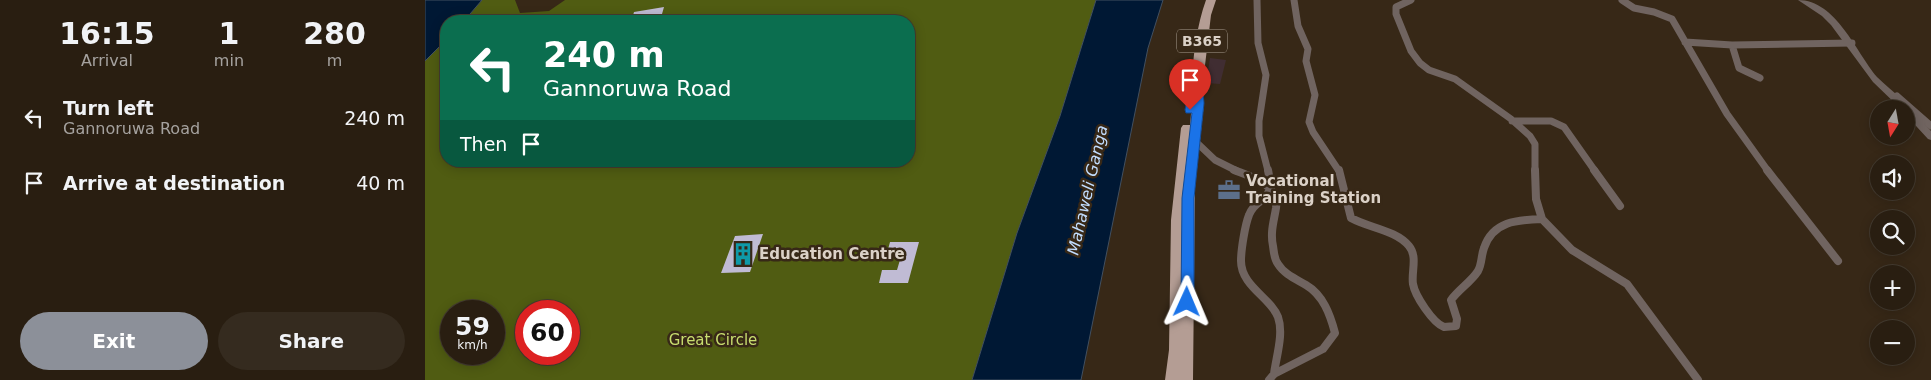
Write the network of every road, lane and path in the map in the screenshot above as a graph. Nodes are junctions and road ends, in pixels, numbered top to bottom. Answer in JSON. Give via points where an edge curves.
{"nodes":[{"id":1,"x":1211,"y":0,"type":"edge"},
{"id":2,"x":1257,"y":0,"type":"edge"},
{"id":3,"x":1294,"y":0,"type":"edge"},
{"id":4,"x":1411,"y":0,"type":"edge"},
{"id":5,"x":1622,"y":0,"type":"edge"},
{"id":6,"x":1802,"y":0,"type":"edge"},
{"id":7,"x":1685,"y":42,"type":"junction"},
{"id":8,"x":1852,"y":43,"type":"junction"},
{"id":9,"x":1731,"y":45,"type":"junction"},
{"id":10,"x":1871,"y":73,"type":"junction"},
{"id":11,"x":1760,"y":78,"type":"dead end"},
{"id":12,"x":1197,"y":82,"type":"junction"},
{"id":13,"x":1897,"y":100,"type":"edge"},
{"id":14,"x":1915,"y":119,"type":"edge"},
{"id":15,"x":1511,"y":121,"type":"junction"},
{"id":16,"x":1931,"y":126,"type":"edge"},
{"id":17,"x":1931,"y":137,"type":"edge"},
{"id":18,"x":1194,"y":140,"type":"junction"},
{"id":19,"x":1270,"y":188,"type":"junction"},
{"id":20,"x":1621,"y":206,"type":"dead end"},
{"id":21,"x":1542,"y":219,"type":"junction"},
{"id":22,"x":1838,"y":261,"type":"dead end"},
{"id":23,"x":1181,"y":315,"type":"junction"},
{"id":24,"x":1271,"y":377,"type":"edge"},
{"id":25,"x":1173,"y":380,"type":"edge"},
{"id":26,"x":1185,"y":380,"type":"edge"},
{"id":27,"x":1698,"y":380,"type":"edge"}],
"edges":[{"from":1,"to":12,"type":"main road","number":"B365"},
{"from":2,"to":19,"type":"street","via":[[1260,59],[1266,77],[1258,126]]},
{"from":3,"to":21,"type":"street","via":[[1295,22],[1308,50],[1306,61],[1315,95],[1309,122],[1340,172],[1351,218],[1361,225],[1391,234],[1410,247],[1414,256],[1411,271],[1414,288],[1438,324],[1447,328],[1455,326],[1457,319],[1451,300],[1480,267],[1483,249],[1492,232],[1502,224]]},
{"from":4,"to":15,"type":"street","via":[[1397,7],[1396,14],[1415,59],[1428,69],[1455,79]]},
{"from":5,"to":7,"type":"street","via":[[1634,8],[1672,19]]},
{"from":6,"to":8,"type":"street","via":[[1837,25]]},
{"from":7,"to":9,"type":"street"},
{"from":7,"to":22,"type":"street","via":[[1748,146]]},
{"from":8,"to":9,"type":"street"},
{"from":8,"to":10,"type":"street"},
{"from":9,"to":11,"type":"street","via":[[1739,68]]},
{"from":10,"to":13,"type":"street"},
{"from":10,"to":16,"type":"street"},
{"from":12,"to":18,"type":"main road","number":"B365"},
{"from":12,"to":23,"type":"main road","number":"B365","via":[[1192,96],[1179,196],[1175,256]]},
{"from":14,"to":17,"type":"street"},
{"from":15,"to":20,"type":"street","via":[[1551,121],[1564,127]]},
{"from":15,"to":21,"type":"street","via":[[1535,144],[1536,199]]},
{"from":18,"to":19,"type":"street","via":[[1214,160]]},
{"from":18,"to":23,"type":"main road","number":"B365"},
{"from":19,"to":24,"type":"street","via":[[1267,198],[1249,214],[1241,261],[1245,277],[1278,316],[1280,330]]},
{"from":19,"to":24,"type":"street","via":[[1275,196],[1271,229],[1276,259],[1284,271],[1315,291],[1335,333],[1323,349]]},
{"from":21,"to":27,"type":"street","via":[[1572,250],[1627,284]]},
{"from":23,"to":25,"type":"main road","number":"B365"},
{"from":23,"to":26,"type":"main road","number":"B365"}]}
